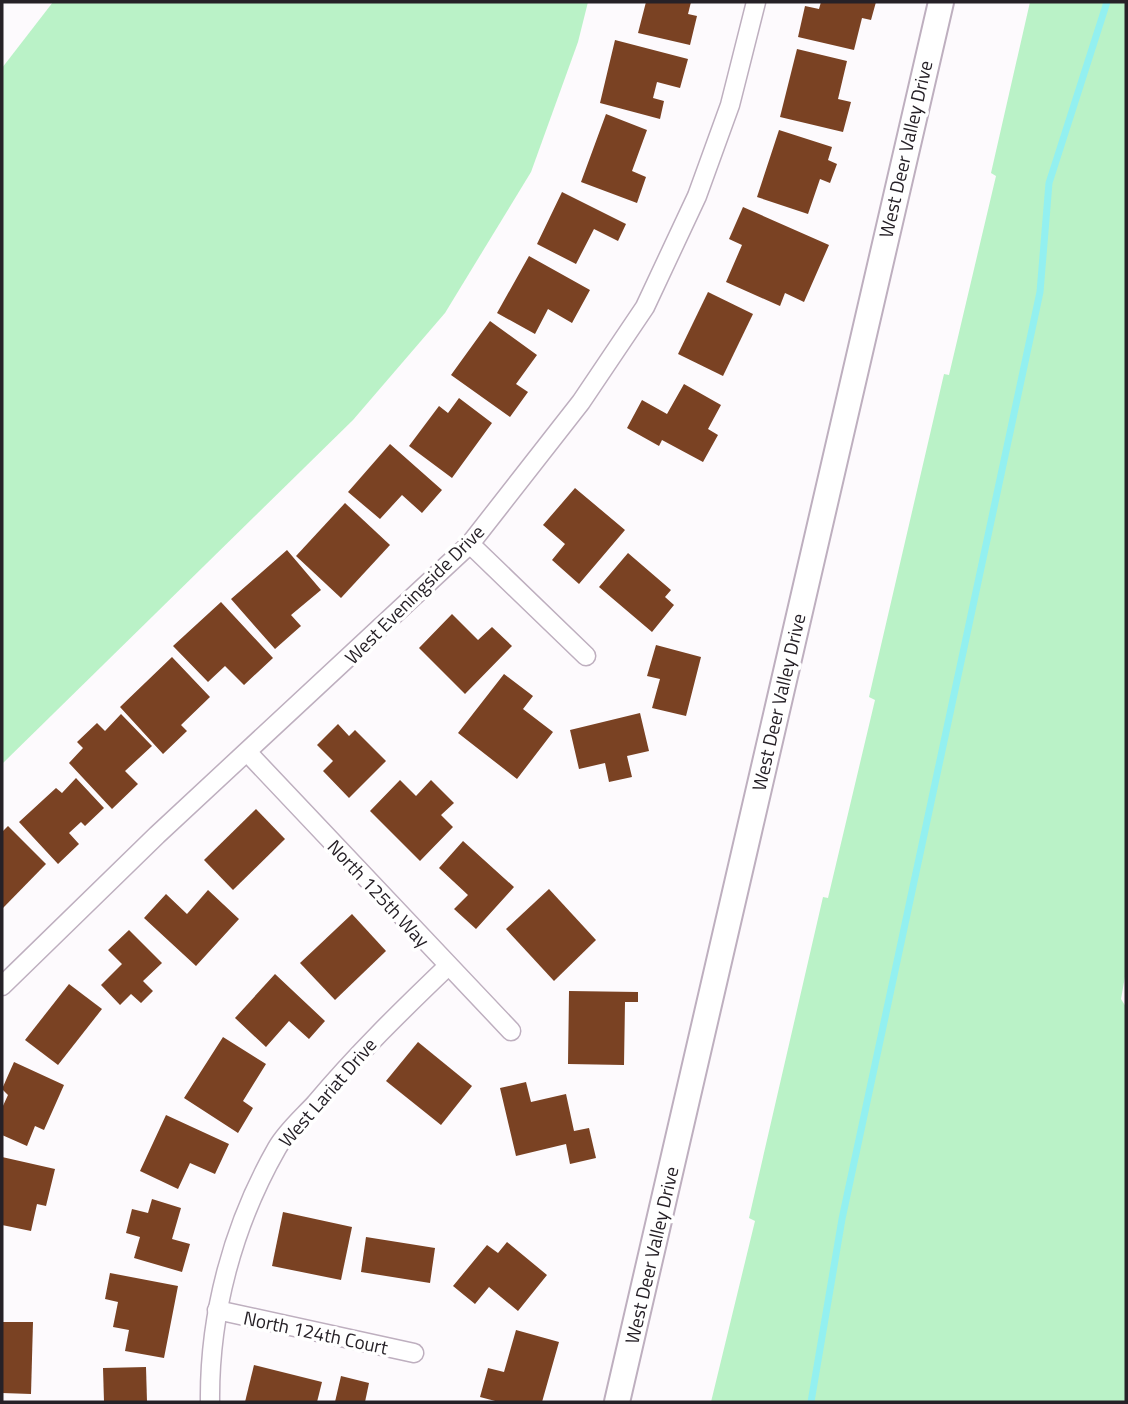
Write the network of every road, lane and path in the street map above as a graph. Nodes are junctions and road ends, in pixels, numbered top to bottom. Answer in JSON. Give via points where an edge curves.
{"nodes":[{"id":1,"x":757,"y":2,"type":"edge"},
{"id":2,"x":941,"y":2,"type":"edge"},
{"id":3,"x":470,"y":544,"type":"junction"},
{"id":4,"x":586,"y":656,"type":"dead end"},
{"id":5,"x":249,"y":754,"type":"junction"},
{"id":6,"x":448,"y":966,"type":"junction"},
{"id":7,"x":2,"y":986,"type":"edge"},
{"id":8,"x":511,"y":1031,"type":"dead end"},
{"id":9,"x":217,"y":1310,"type":"junction"},
{"id":10,"x":414,"y":1353,"type":"dead end"},
{"id":11,"x":210,"y":1402,"type":"edge"},
{"id":12,"x":617,"y":1402,"type":"edge"}],
"edges":[{"from":1,"to":3,"type":"street","name":"West Eveningside Drive","via":[[730,105],[697,196],[645,307],[581,402]]},
{"from":2,"to":12,"type":"street","name":"West Deer Valley Drive"},
{"from":3,"to":4,"type":"street"},
{"from":3,"to":5,"type":"street","name":"West Eveningside Drive"},
{"from":5,"to":6,"type":"street","name":"North 125th Way"},
{"from":5,"to":7,"type":"street","name":"West Eveningside Drive"},
{"from":6,"to":8,"type":"street","name":"North 125th Way"},
{"from":6,"to":9,"type":"street","name":"West Lariat Drive","via":[[359,1052],[278,1146],[240,1225]]},
{"from":9,"to":10,"type":"street","name":"North 124th Court"},
{"from":9,"to":11,"type":"street","name":"West Lariat Drive","via":[[209,1362]]}]}
